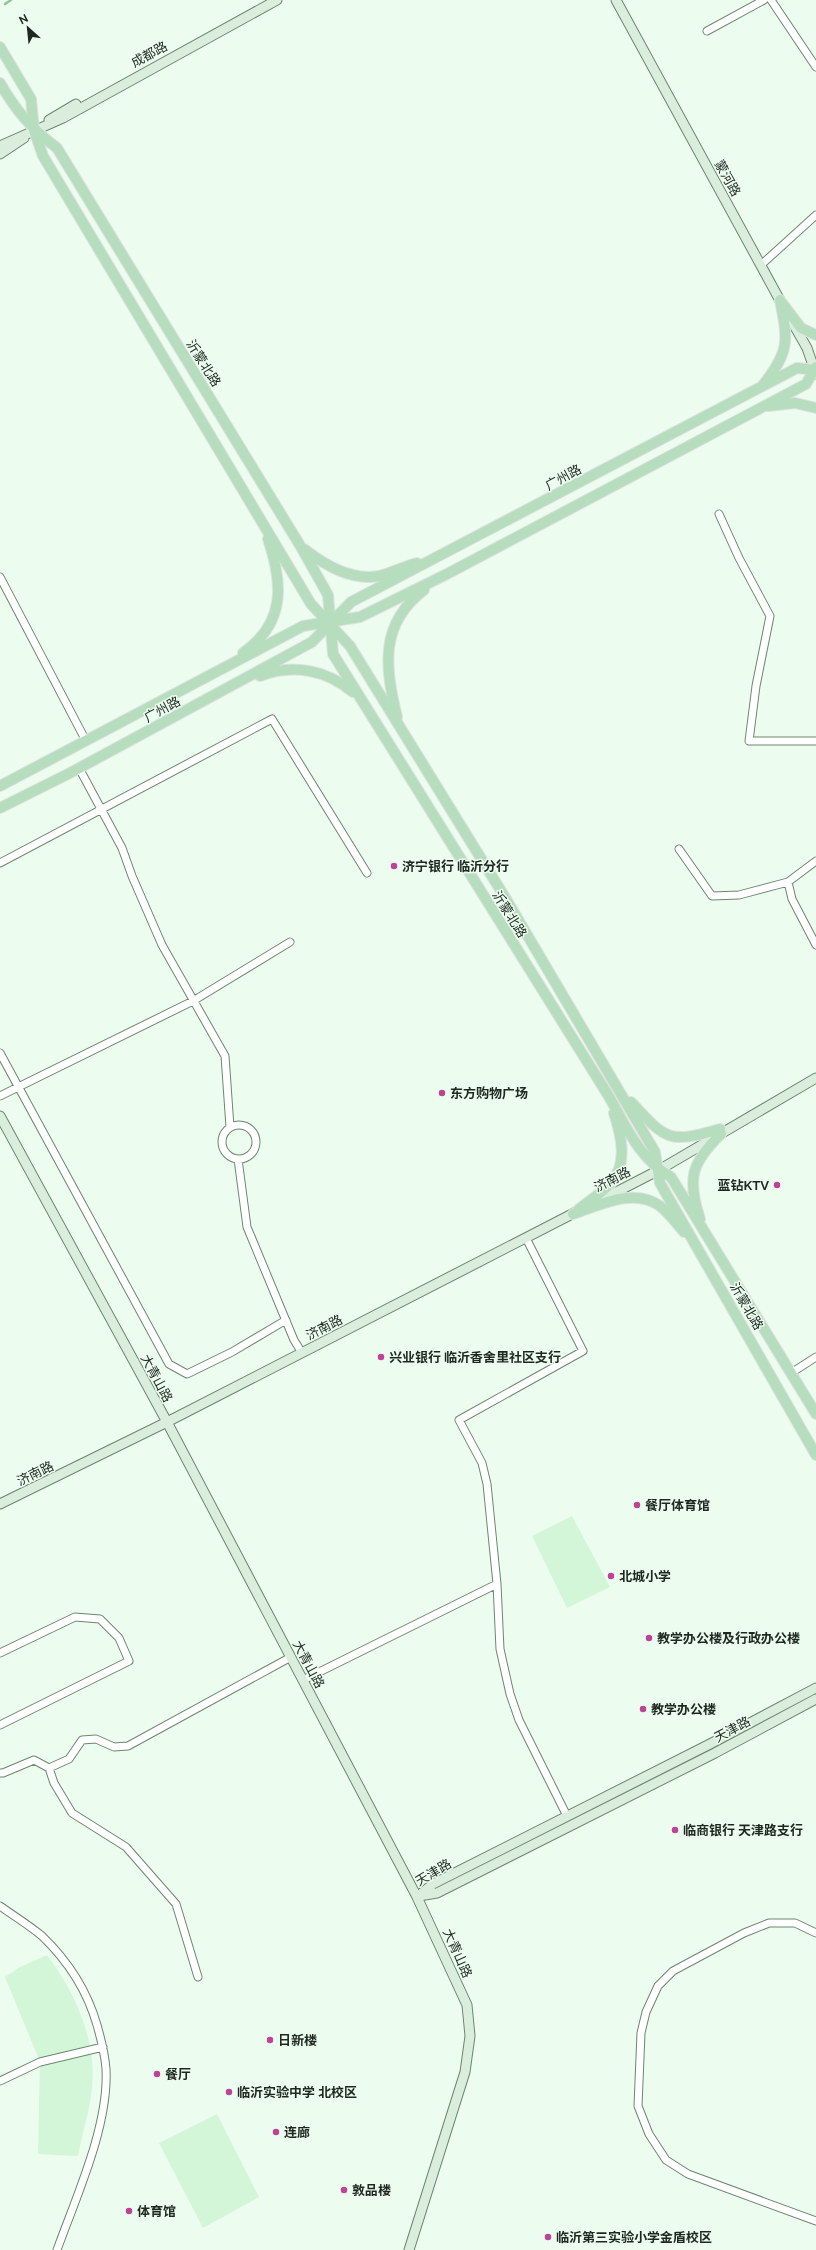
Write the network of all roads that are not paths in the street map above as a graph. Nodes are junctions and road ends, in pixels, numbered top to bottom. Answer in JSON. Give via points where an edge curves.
{"nodes":[{"id":1,"x":266,"y":0,"type":"edge"},
{"id":2,"x":277,"y":0,"type":"edge"},
{"id":3,"x":616,"y":0,"type":"edge"},
{"id":4,"x":764,"y":0,"type":"edge"},
{"id":5,"x":771,"y":0,"type":"edge"},
{"id":6,"x":707,"y":31,"type":"dead end"},
{"id":7,"x":0,"y":47,"type":"edge"},
{"id":8,"x":816,"y":67,"type":"edge"},
{"id":9,"x":0,"y":83,"type":"edge"},
{"id":10,"x":34,"y":130,"type":"junction"},
{"id":11,"x":0,"y":146,"type":"edge"},
{"id":12,"x":0,"y":154,"type":"edge"},
{"id":13,"x":816,"y":215,"type":"edge"},
{"id":14,"x":761,"y":265,"type":"junction"},
{"id":15,"x":780,"y":300,"type":"junction"},
{"id":16,"x":816,"y":335,"type":"edge"},
{"id":17,"x":816,"y":371,"type":"edge"},
{"id":18,"x":760,"y":388,"type":"junction"},
{"id":19,"x":764,"y":406,"type":"junction"},
{"id":20,"x":816,"y":408,"type":"edge"},
{"id":21,"x":719,"y":514,"type":"dead end"},
{"id":22,"x":262,"y":520,"type":"junction"},
{"id":23,"x":301,"y":547,"type":"junction"},
{"id":24,"x":440,"y":557,"type":"junction"},
{"id":25,"x":447,"y":574,"type":"junction"},
{"id":26,"x":0,"y":577,"type":"edge"},
{"id":27,"x":330,"y":623,"type":"junction"},
{"id":28,"x":212,"y":676,"type":"junction"},
{"id":29,"x":222,"y":691,"type":"junction"},
{"id":30,"x":359,"y":696,"type":"junction"},
{"id":31,"x":398,"y":724,"type":"junction"},
{"id":32,"x":816,"y":740,"type":"edge"},
{"id":33,"x":86,"y":741,"type":"junction"},
{"id":34,"x":79,"y":768,"type":"junction"},
{"id":35,"x":0,"y":786,"type":"edge"},
{"id":36,"x":0,"y":808,"type":"edge"},
{"id":37,"x":100,"y":808,"type":"junction"},
{"id":38,"x":679,"y":849,"type":"dead end"},
{"id":39,"x":816,"y":861,"type":"edge"},
{"id":40,"x":0,"y":863,"type":"edge"},
{"id":41,"x":368,"y":873,"type":"dead end"},
{"id":42,"x":788,"y":882,"type":"junction"},
{"id":43,"x":290,"y":942,"type":"dead end"},
{"id":44,"x":816,"y":944,"type":"edge"},
{"id":45,"x":193,"y":1001,"type":"junction"},
{"id":46,"x":0,"y":1053,"type":"edge"},
{"id":47,"x":816,"y":1073,"type":"edge"},
{"id":48,"x":816,"y":1078,"type":"edge"},
{"id":49,"x":19,"y":1087,"type":"junction"},
{"id":50,"x":619,"y":1090,"type":"junction"},
{"id":51,"x":608,"y":1095,"type":"junction"},
{"id":52,"x":0,"y":1096,"type":"edge"},
{"id":53,"x":0,"y":1116,"type":"edge"},
{"id":54,"x":230,"y":1127,"type":"junction"},
{"id":55,"x":721,"y":1132,"type":"junction"},
{"id":56,"x":238,"y":1159,"type":"junction"},
{"id":57,"x":659,"y":1170,"type":"junction"},
{"id":58,"x":573,"y":1214,"type":"junction"},
{"id":59,"x":526,"y":1238,"type":"junction"},
{"id":60,"x":707,"y":1240,"type":"junction"},
{"id":61,"x":697,"y":1246,"type":"junction"},
{"id":62,"x":286,"y":1320,"type":"junction"},
{"id":63,"x":302,"y":1353,"type":"junction"},
{"id":64,"x":816,"y":1357,"type":"edge"},
{"id":65,"x":791,"y":1373,"type":"junction"},
{"id":66,"x":816,"y":1414,"type":"edge"},
{"id":67,"x":167,"y":1422,"type":"junction"},
{"id":68,"x":816,"y":1455,"type":"edge"},
{"id":69,"x":0,"y":1504,"type":"edge"},
{"id":70,"x":497,"y":1584,"type":"junction"},
{"id":71,"x":0,"y":1653,"type":"edge"},
{"id":72,"x":291,"y":1657,"type":"junction"},
{"id":73,"x":303,"y":1680,"type":"junction"},
{"id":74,"x":816,"y":1688,"type":"edge"},
{"id":75,"x":816,"y":1699,"type":"edge"},
{"id":76,"x":0,"y":1725,"type":"edge"},
{"id":77,"x":49,"y":1768,"type":"junction"},
{"id":78,"x":0,"y":1773,"type":"edge"},
{"id":79,"x":567,"y":1816,"type":"junction"},
{"id":80,"x":417,"y":1897,"type":"junction"},
{"id":81,"x":0,"y":1906,"type":"edge"},
{"id":82,"x":816,"y":1933,"type":"edge"},
{"id":83,"x":198,"y":1977,"type":"dead end"},
{"id":84,"x":103,"y":2047,"type":"junction"},
{"id":85,"x":0,"y":2081,"type":"edge"},
{"id":86,"x":816,"y":2221,"type":"edge"},
{"id":87,"x":57,"y":2250,"type":"edge"},
{"id":88,"x":409,"y":2250,"type":"edge"}],
"edges":[{"from":1,"to":10,"type":"street","name":"成都路","via":[[59,112]]},
{"from":2,"to":10,"type":"street","name":"成都路","via":[[63,118]]},
{"from":3,"to":14,"type":"street","name":"蒙河路"},
{"from":4,"to":6,"type":"street"},
{"from":5,"to":8,"type":"street"},
{"from":7,"to":10,"type":"main road","name":"沂蒙北路","via":[[31,100]]},
{"from":9,"to":10,"type":"main road","name":"沂蒙北路","via":[[15,109]]},
{"from":10,"to":11,"type":"street","name":"成都路"},
{"from":10,"to":12,"type":"street","name":"成都路"},
{"from":10,"to":22,"type":"main road","name":"沂蒙北路","via":[[43,156]]},
{"from":10,"to":23,"type":"main road","name":"沂蒙北路","via":[[57,148]]},
{"from":13,"to":14,"type":"street"},
{"from":14,"to":15,"type":"street","name":"蒙河路"},
{"from":15,"to":16,"type":"main road","via":[[801,328]]},
{"from":15,"to":17,"type":"street","name":"蒙河路","via":[[807,348]]},
{"from":15,"to":18,"type":"main road","via":[[787,335],[784,354]]},
{"from":17,"to":18,"type":"main road","name":"广州路","via":[[797,368]]},
{"from":17,"to":19,"type":"main road","name":"广州路","via":[[806,384]]},
{"from":18,"to":24,"type":"main road","name":"广州路"},
{"from":19,"to":20,"type":"main road","via":[[794,403]]},
{"from":19,"to":25,"type":"main road","name":"广州路"},
{"from":21,"to":32,"type":"street","via":[[770,616],[756,686],[749,741]]},
{"from":22,"to":27,"type":"main road","name":"沂蒙北路","via":[[311,604]]},
{"from":22,"to":28,"type":"main road","via":[[278,580],[278,606],[269,625],[252,647]]},
{"from":23,"to":24,"type":"main road","via":[[324,564],[347,574],[370,576],[378,576]]},
{"from":23,"to":27,"type":"main road","name":"沂蒙北路","via":[[328,595]]},
{"from":24,"to":27,"type":"main road","name":"广州路","via":[[351,602]]},
{"from":25,"to":27,"type":"main road","name":"广州路","via":[[360,617]]},
{"from":25,"to":31,"type":"main road","via":[[413,599],[399,615],[390,642],[389,685]]},
{"from":26,"to":33,"type":"street"},
{"from":27,"to":28,"type":"main road","name":"广州路","via":[[303,626]]},
{"from":27,"to":29,"type":"main road","name":"广州路","via":[[312,642]]},
{"from":27,"to":30,"type":"main road","name":"沂蒙北路","via":[[333,654]]},
{"from":27,"to":31,"type":"main road","name":"沂蒙北路","via":[[350,646]]},
{"from":28,"to":33,"type":"main road","name":"广州路"},
{"from":29,"to":30,"type":"main road","via":[[268,673],[292,669],[317,672],[340,681]]},
{"from":29,"to":34,"type":"main road","name":"广州路"},
{"from":30,"to":51,"type":"main road","name":"沂蒙北路"},
{"from":31,"to":50,"type":"main road","name":"沂蒙北路"},
{"from":33,"to":35,"type":"main road","name":"广州路"},
{"from":34,"to":36,"type":"main road","name":"广州路"},
{"from":34,"to":37,"type":"street"},
{"from":37,"to":40,"type":"street"},
{"from":37,"to":41,"type":"street","via":[[272,719]]},
{"from":37,"to":45,"type":"street","via":[[122,848],[162,945]]},
{"from":38,"to":42,"type":"street","via":[[712,896],[739,894]]},
{"from":39,"to":42,"type":"street"},
{"from":42,"to":44,"type":"street","via":[[792,899]]},
{"from":43,"to":45,"type":"street"},
{"from":45,"to":49,"type":"street"},
{"from":45,"to":54,"type":"street","via":[[225,1056]]},
{"from":46,"to":49,"type":"street"},
{"from":47,"to":55,"type":"street","name":"济南路"},
{"from":48,"to":55,"type":"street","name":"济南路"},
{"from":49,"to":52,"type":"street"},
{"from":49,"to":62,"type":"street","via":[[168,1364],[187,1374],[232,1352]]},
{"from":50,"to":55,"type":"main road","via":[[656,1130],[674,1137],[690,1138]]},
{"from":50,"to":57,"type":"main road","name":"沂蒙北路","via":[[655,1152]]},
{"from":51,"to":57,"type":"main road","name":"沂蒙北路","via":[[645,1158]]},
{"from":51,"to":58,"type":"main road","via":[[623,1150],[620,1164],[612,1182]]},
{"from":53,"to":67,"type":"street","name":"大青山路"},
{"from":54,"to":56,"type":"street","via":[[222,1137],[223,1147],[232,1157]]},
{"from":54,"to":56,"type":"street","via":[[246,1126],[256,1140],[253,1152]]},
{"from":55,"to":57,"type":"street","name":"济南路","via":[[679,1154]]},
{"from":55,"to":60,"type":"main road","via":[[702,1152],[694,1170],[693,1190]]},
{"from":56,"to":62,"type":"street","via":[[247,1227]]},
{"from":57,"to":58,"type":"street","name":"济南路"},
{"from":57,"to":60,"type":"main road","name":"沂蒙北路","via":[[670,1177]]},
{"from":57,"to":61,"type":"main road","name":"沂蒙北路","via":[[660,1183]]},
{"from":58,"to":59,"type":"street","name":"济南路"},
{"from":58,"to":61,"type":"main road","via":[[617,1199],[643,1198],[660,1206]]},
{"from":59,"to":63,"type":"street","name":"济南路"},
{"from":59,"to":70,"type":"street","via":[[583,1351],[459,1420],[482,1463],[487,1484]]},
{"from":60,"to":65,"type":"main road","name":"沂蒙北路"},
{"from":61,"to":68,"type":"main road","name":"沂蒙北路"},
{"from":62,"to":63,"type":"street"},
{"from":63,"to":67,"type":"street","name":"济南路"},
{"from":64,"to":65,"type":"street"},
{"from":65,"to":66,"type":"main road","name":"沂蒙北路"},
{"from":67,"to":69,"type":"street","name":"济南路"},
{"from":67,"to":72,"type":"street","name":"大青山路"},
{"from":70,"to":73,"type":"street"},
{"from":70,"to":79,"type":"street","via":[[500,1649],[510,1694],[526,1734]]},
{"from":71,"to":76,"type":"street","via":[[75,1617],[100,1618],[119,1638],[129,1661]]},
{"from":72,"to":73,"type":"street","name":"大青山路"},
{"from":72,"to":77,"type":"street","via":[[128,1746],[114,1747],[96,1739],[82,1740],[69,1759]]},
{"from":73,"to":80,"type":"street","name":"大青山路"},
{"from":74,"to":79,"type":"street","name":"天津路"},
{"from":75,"to":80,"type":"street","name":"天津路","via":[[715,1753],[437,1893]]},
{"from":77,"to":78,"type":"street","via":[[34,1760],[3,1774]]},
{"from":77,"to":83,"type":"street","via":[[54,1783],[72,1813],[126,1847],[176,1904]]},
{"from":79,"to":80,"type":"street","name":"天津路","via":[[433,1884]]},
{"from":80,"to":88,"type":"street","name":"大青山路","via":[[467,2005],[470,2036],[466,2072]]},
{"from":81,"to":84,"type":"street","via":[[41,1935],[65,1961],[82,1986]]},
{"from":82,"to":86,"type":"street","via":[[795,1923],[769,1923],[744,1933],[673,1971],[658,1986],[646,2012],[641,2032],[638,2106],[649,2134],[666,2160],[688,2174]]},
{"from":84,"to":85,"type":"street","via":[[40,2062]]},
{"from":84,"to":87,"type":"street","via":[[106,2070],[102,2110],[92,2154]]}]}
